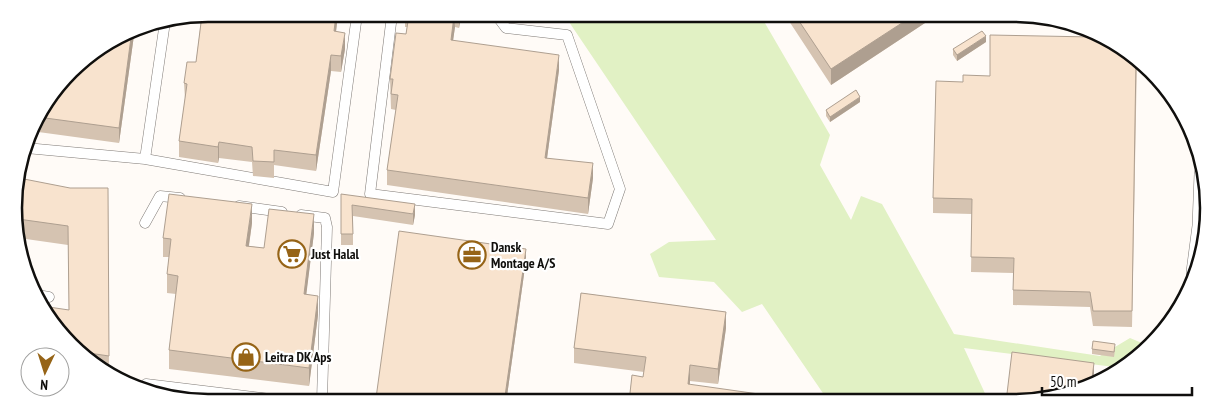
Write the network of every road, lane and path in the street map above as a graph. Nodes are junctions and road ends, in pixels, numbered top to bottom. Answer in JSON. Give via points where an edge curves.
{"nodes":[{"id":1,"x":356,"y":22,"type":"edge"},
{"id":2,"x":391,"y":22,"type":"edge"},
{"id":3,"x":502,"y":22,"type":"edge"},
{"id":4,"x":164,"y":28,"type":"edge"},
{"id":5,"x":32,"y":149,"type":"edge"},
{"id":6,"x":145,"y":160,"type":"junction"},
{"id":7,"x":23,"y":191,"type":"edge"},
{"id":8,"x":45,"y":192,"type":"edge"},
{"id":9,"x":189,"y":200,"type":"edge"},
{"id":10,"x":228,"y":205,"type":"edge"},
{"id":11,"x":144,"y":223,"type":"dead end"},
{"id":12,"x":44,"y":296,"type":"edge"},
{"id":13,"x":49,"y":297,"type":"dead end"},
{"id":14,"x":146,"y":384,"type":"dead end"},
{"id":15,"x":229,"y":394,"type":"edge"},
{"id":16,"x":322,"y":394,"type":"edge"}],
"edges":[{"from":1,"to":6,"type":"lane","via":[[333,192]]},
{"from":2,"to":3,"type":"lane","via":[[370,194],[608,224],[620,189],[567,36],[506,28]]},
{"from":4,"to":6,"type":"lane"},
{"from":5,"to":6,"type":"lane"},
{"from":7,"to":8,"type":"lane"},
{"from":9,"to":11,"type":"lane","via":[[160,196]]},
{"from":10,"to":16,"type":"lane","via":[[325,218]]},
{"from":12,"to":13,"type":"lane"},
{"from":14,"to":15,"type":"lane"}]}
